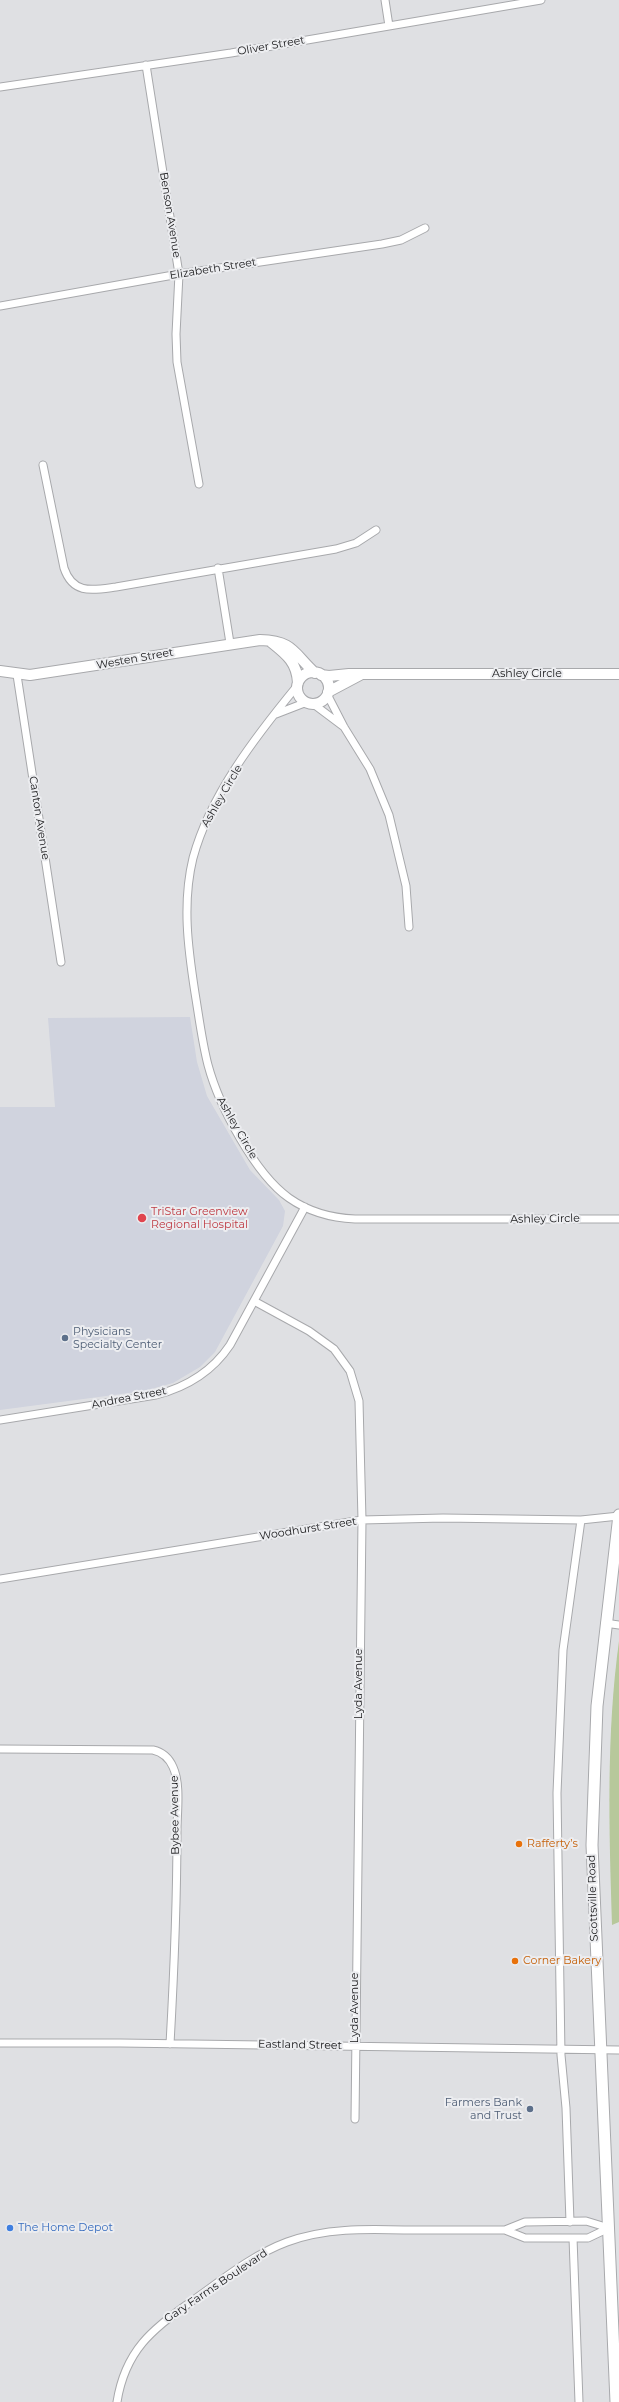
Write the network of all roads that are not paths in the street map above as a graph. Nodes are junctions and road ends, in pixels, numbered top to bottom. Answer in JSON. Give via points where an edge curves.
{"nodes":[{"id":1,"x":385,"y":0,"type":"edge"},
{"id":2,"x":541,"y":0,"type":"edge"},
{"id":3,"x":389,"y":26,"type":"junction"},
{"id":4,"x":146,"y":65,"type":"junction"},
{"id":5,"x":0,"y":87,"type":"edge"},
{"id":6,"x":424,"y":228,"type":"dead end"},
{"id":7,"x":179,"y":274,"type":"junction"},
{"id":8,"x":0,"y":306,"type":"edge"},
{"id":9,"x":44,"y":465,"type":"dead end"},
{"id":10,"x":199,"y":484,"type":"dead end"},
{"id":11,"x":376,"y":530,"type":"dead end"},
{"id":12,"x":218,"y":568,"type":"junction"},
{"id":13,"x":269,"y":640,"type":"junction"},
{"id":14,"x":230,"y":644,"type":"junction"},
{"id":15,"x":0,"y":671,"type":"edge"},
{"id":16,"x":318,"y":674,"type":"junction"},
{"id":17,"x":362,"y":674,"type":"junction"},
{"id":18,"x":619,"y":674,"type":"edge"},
{"id":19,"x":17,"y":675,"type":"junction"},
{"id":20,"x":297,"y":685,"type":"junction"},
{"id":21,"x":328,"y":693,"type":"junction"},
{"id":22,"x":309,"y":703,"type":"junction"},
{"id":23,"x":276,"y":714,"type":"junction"},
{"id":24,"x":344,"y":727,"type":"junction"},
{"id":25,"x":409,"y":927,"type":"dead end"},
{"id":26,"x":61,"y":962,"type":"dead end"},
{"id":27,"x":305,"y":1207,"type":"junction"},
{"id":28,"x":619,"y":1219,"type":"edge"},
{"id":29,"x":254,"y":1301,"type":"junction"},
{"id":30,"x":0,"y":1420,"type":"edge"},
{"id":31,"x":619,"y":1516,"type":"edge"},
{"id":32,"x":362,"y":1520,"type":"junction"},
{"id":33,"x":581,"y":1520,"type":"junction"},
{"id":34,"x":0,"y":1579,"type":"edge"},
{"id":35,"x":605,"y":1623,"type":"junction"},
{"id":36,"x":619,"y":1625,"type":"edge"},
{"id":37,"x":0,"y":1749,"type":"edge"},
{"id":38,"x":0,"y":2043,"type":"edge"},
{"id":39,"x":170,"y":2044,"type":"junction"},
{"id":40,"x":355,"y":2046,"type":"junction"},
{"id":41,"x":561,"y":2048,"type":"junction"},
{"id":42,"x":600,"y":2049,"type":"junction"},
{"id":43,"x":619,"y":2050,"type":"edge"},
{"id":44,"x":355,"y":2119,"type":"dead end"},
{"id":45,"x":570,"y":2222,"type":"junction"},
{"id":46,"x":609,"y":2228,"type":"junction"},
{"id":47,"x":505,"y":2230,"type":"junction"},
{"id":48,"x":573,"y":2238,"type":"junction"},
{"id":49,"x":117,"y":2402,"type":"edge"},
{"id":50,"x":579,"y":2402,"type":"edge"},
{"id":51,"x":616,"y":2402,"type":"edge"}],
"edges":[{"from":1,"to":3,"type":"street"},
{"from":2,"to":3,"type":"street","name":"Oliver Street"},
{"from":3,"to":4,"type":"street","name":"Oliver Street"},
{"from":4,"to":5,"type":"street","name":"Oliver Street"},
{"from":4,"to":7,"type":"street","name":"Benson Avenue"},
{"from":6,"to":7,"type":"street","name":"Elizabeth Street","via":[[401,240],[382,244]]},
{"from":7,"to":8,"type":"street","name":"Elizabeth Street"},
{"from":7,"to":10,"type":"street","name":"Benson Avenue","via":[[177,362]]},
{"from":9,"to":12,"type":"street","via":[[64,568],[68,580],[74,585],[94,590]]},
{"from":11,"to":12,"type":"street","via":[[356,543],[336,549]]},
{"from":12,"to":14,"type":"street"},
{"from":13,"to":14,"type":"street","name":"Westen Street"},
{"from":13,"to":16,"type":"street","name":"Westen Street","via":[[288,645]]},
{"from":13,"to":20,"type":"street","via":[[290,658],[298,674]]},
{"from":14,"to":19,"type":"street","name":"Westen Street","via":[[70,670]]},
{"from":15,"to":19,"type":"street","name":"Westen Street"},
{"from":16,"to":17,"type":"street","name":"Ashley Circle"},
{"from":16,"to":20,"type":"street","via":[[306,673]]},
{"from":16,"to":21,"type":"street","via":[[326,680]]},
{"from":17,"to":18,"type":"street","name":"Ashley Circle"},
{"from":17,"to":21,"type":"street","name":"Ashley Circle"},
{"from":19,"to":26,"type":"street","name":"Canton Avenue"},
{"from":20,"to":22,"type":"street","via":[[299,696]]},
{"from":20,"to":23,"type":"street","name":"Ashley Circle"},
{"from":21,"to":22,"type":"street","via":[[321,701]]},
{"from":21,"to":24,"type":"street"},
{"from":22,"to":23,"type":"street"},
{"from":22,"to":24,"type":"street"},
{"from":23,"to":27,"type":"street","name":"Ashley Circle","via":[[251,746],[206,823],[192,866],[186,914],[200,1025],[208,1065],[217,1092],[235,1129],[272,1182],[288,1198]]},
{"from":24,"to":25,"type":"street","via":[[370,769],[389,815],[406,886]]},
{"from":27,"to":28,"type":"street","name":"Ashley Circle","via":[[330,1217],[355,1220]]},
{"from":27,"to":29,"type":"street","name":"Andrea Street"},
{"from":29,"to":30,"type":"street","name":"Andrea Street","via":[[224,1354],[208,1370],[179,1388],[156,1395]]},
{"from":29,"to":32,"type":"street","name":"Lyda Avenue","via":[[318,1336],[334,1349],[350,1371],[357,1389],[360,1414]]},
{"from":31,"to":33,"type":"street","name":"Woodhurst Street"},
{"from":31,"to":35,"type":"main road","name":"Scottsville Road"},
{"from":32,"to":33,"type":"street","name":"Woodhurst Street"},
{"from":32,"to":34,"type":"street","name":"Woodhurst Street"},
{"from":32,"to":40,"type":"street","name":"Lyda Avenue"},
{"from":33,"to":41,"type":"street","via":[[581,1535],[563,1650],[559,1724],[557,1793]]},
{"from":35,"to":36,"type":"street"},
{"from":35,"to":42,"type":"main road","name":"Scottsville Road","via":[[592,1787],[593,1898]]},
{"from":37,"to":39,"type":"street","name":"Bybee Avenue","via":[[153,1750],[163,1754],[173,1766],[177,1788],[176,1950]]},
{"from":38,"to":39,"type":"street","name":"Eastland Street"},
{"from":39,"to":40,"type":"street","name":"Eastland Street"},
{"from":40,"to":41,"type":"street","name":"Eastland Street"},
{"from":40,"to":44,"type":"street","name":"Lyda Avenue"},
{"from":41,"to":42,"type":"street","name":"Eastland Street"},
{"from":41,"to":45,"type":"street"},
{"from":42,"to":43,"type":"street","name":"Eastland Street"},
{"from":42,"to":46,"type":"main road","name":"Scottsville Road"},
{"from":45,"to":46,"type":"street","name":"Gary Farms Boulevard","via":[[586,2221]]},
{"from":45,"to":47,"type":"street","name":"Gary Farms Boulevard","via":[[525,2222]]},
{"from":46,"to":48,"type":"street","name":"Gary Farms Boulevard","via":[[588,2238]]},
{"from":46,"to":51,"type":"main road","name":"Scottsville Road"},
{"from":47,"to":48,"type":"street","name":"Gary Farms Boulevard","via":[[525,2238]]},
{"from":47,"to":49,"type":"street","name":"Gary Farms Boulevard","via":[[347,2230],[314,2234],[278,2246],[251,2260],[148,2335],[124,2372]]},
{"from":48,"to":50,"type":"street"}]}
